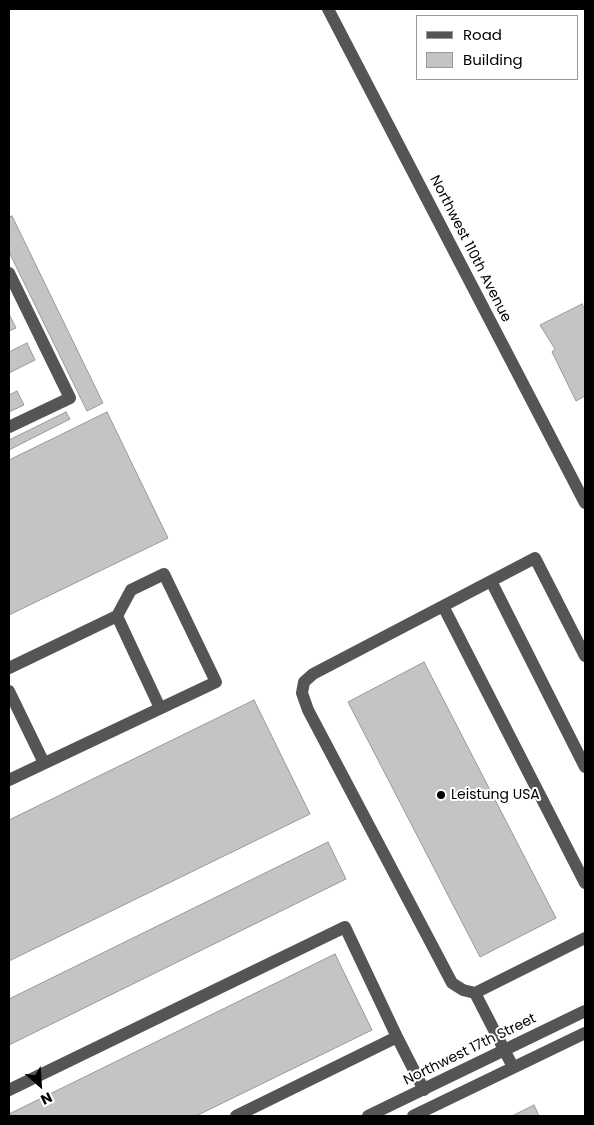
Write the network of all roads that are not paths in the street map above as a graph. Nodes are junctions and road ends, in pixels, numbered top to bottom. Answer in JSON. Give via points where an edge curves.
{"nodes":[{"id":1,"x":328,"y":9,"type":"edge"},
{"id":2,"x":9,"y":273,"type":"edge"},
{"id":3,"x":9,"y":428,"type":"edge"},
{"id":4,"x":585,"y":503,"type":"edge"},
{"id":5,"x":491,"y":581,"type":"junction"},
{"id":6,"x":443,"y":606,"type":"junction"},
{"id":7,"x":117,"y":616,"type":"junction"},
{"id":8,"x":585,"y":656,"type":"edge"},
{"id":9,"x":9,"y":668,"type":"edge"},
{"id":10,"x":9,"y":691,"type":"edge"},
{"id":11,"x":160,"y":708,"type":"junction"},
{"id":12,"x":44,"y":763,"type":"junction"},
{"id":13,"x":585,"y":767,"type":"edge"},
{"id":14,"x":9,"y":780,"type":"edge"},
{"id":15,"x":585,"y":883,"type":"edge"},
{"id":16,"x":585,"y":938,"type":"edge"},
{"id":17,"x":476,"y":993,"type":"junction"},
{"id":18,"x":585,"y":1011,"type":"edge"},
{"id":19,"x":585,"y":1033,"type":"edge"},
{"id":20,"x":397,"y":1037,"type":"junction"},
{"id":21,"x":505,"y":1050,"type":"junction"},
{"id":22,"x":513,"y":1067,"type":"junction"},
{"id":23,"x":9,"y":1090,"type":"edge"},
{"id":24,"x":424,"y":1090,"type":"junction"},
{"id":25,"x":439,"y":1111,"type":"edge"},
{"id":26,"x":236,"y":1116,"type":"edge"},
{"id":27,"x":368,"y":1116,"type":"edge"},
{"id":28,"x":412,"y":1116,"type":"edge"}],
"edges":[{"from":1,"to":4,"type":"street","name":"Northwest 110th Avenue"},
{"from":2,"to":3,"type":"street","via":[[70,398]]},
{"from":5,"to":6,"type":"street"},
{"from":5,"to":8,"type":"street","via":[[535,558]]},
{"from":5,"to":13,"type":"street"},
{"from":6,"to":15,"type":"street"},
{"from":6,"to":17,"type":"street","via":[[313,674],[304,682],[302,693],[442,968],[452,983],[462,990]]},
{"from":7,"to":9,"type":"street"},
{"from":7,"to":11,"type":"street"},
{"from":7,"to":11,"type":"street","via":[[131,590],[164,574],[216,682]]},
{"from":10,"to":12,"type":"street"},
{"from":11,"to":12,"type":"street"},
{"from":12,"to":14,"type":"street"},
{"from":16,"to":17,"type":"street"},
{"from":17,"to":21,"type":"street"},
{"from":18,"to":21,"type":"street","name":"Northwest 17th Street"},
{"from":19,"to":22,"type":"street"},
{"from":20,"to":23,"type":"street","via":[[345,927]]},
{"from":20,"to":24,"type":"street"},
{"from":20,"to":26,"type":"street"},
{"from":21,"to":22,"type":"street"},
{"from":21,"to":24,"type":"street","name":"Northwest 17th Street"},
{"from":22,"to":25,"type":"street"},
{"from":24,"to":27,"type":"street","name":"Northwest 17th Street"},
{"from":25,"to":28,"type":"street"}]}
